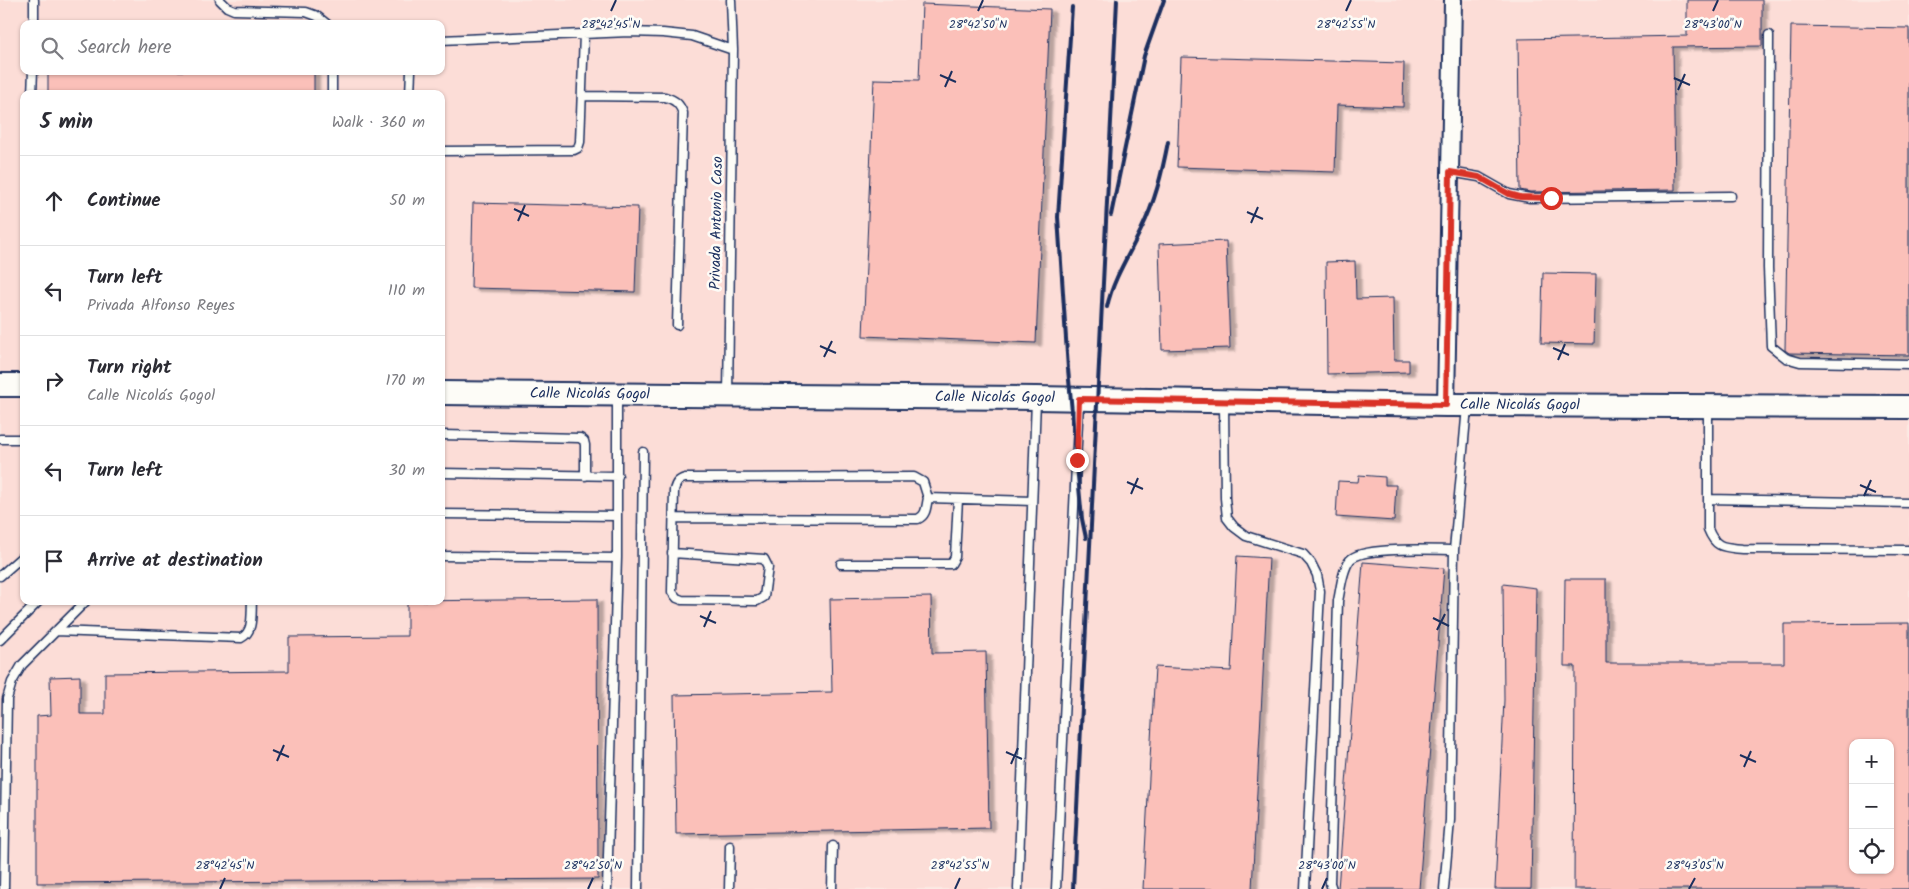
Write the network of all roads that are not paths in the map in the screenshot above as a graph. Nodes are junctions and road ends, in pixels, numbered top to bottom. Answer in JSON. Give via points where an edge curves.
{"nodes":[{"id":1,"x":34,"y":0,"type":"edge"},
{"id":2,"x":220,"y":0,"type":"edge"},
{"id":3,"x":731,"y":0,"type":"edge"},
{"id":4,"x":1455,"y":1,"type":"edge"},
{"id":5,"x":34,"y":20,"type":"edge"},
{"id":6,"x":322,"y":20,"type":"edge"},
{"id":7,"x":584,"y":34,"type":"junction"},
{"id":8,"x":1770,"y":35,"type":"dead end"},
{"id":9,"x":445,"y":40,"type":"edge"},
{"id":10,"x":733,"y":50,"type":"junction"},
{"id":11,"x":33,"y":75,"type":"edge"},
{"id":12,"x":332,"y":75,"type":"edge"},
{"id":13,"x":411,"y":75,"type":"edge"},
{"id":14,"x":32,"y":90,"type":"edge"},
{"id":15,"x":332,"y":90,"type":"edge"},
{"id":16,"x":410,"y":90,"type":"edge"},
{"id":17,"x":582,"y":96,"type":"junction"},
{"id":18,"x":445,"y":151,"type":"edge"},
{"id":19,"x":1450,"y":172,"type":"junction"},
{"id":20,"x":1731,"y":196,"type":"dead end"},
{"id":21,"x":677,"y":325,"type":"dead end"},
{"id":22,"x":1909,"y":364,"type":"edge"},
{"id":23,"x":0,"y":385,"type":"edge"},
{"id":24,"x":20,"y":385,"type":"edge"},
{"id":25,"x":445,"y":393,"type":"edge"},
{"id":26,"x":617,"y":395,"type":"junction"},
{"id":27,"x":728,"y":396,"type":"junction"},
{"id":28,"x":1036,"y":398,"type":"junction"},
{"id":29,"x":1079,"y":399,"type":"junction"},
{"id":30,"x":1224,"y":402,"type":"junction"},
{"id":31,"x":1457,"y":405,"type":"junction"},
{"id":32,"x":1708,"y":406,"type":"junction"},
{"id":33,"x":1909,"y":407,"type":"edge"},
{"id":34,"x":445,"y":435,"type":"edge"},
{"id":35,"x":0,"y":439,"type":"edge"},
{"id":36,"x":20,"y":440,"type":"edge"},
{"id":37,"x":643,"y":452,"type":"dead end"},
{"id":38,"x":445,"y":473,"type":"edge"},
{"id":39,"x":585,"y":476,"type":"junction"},
{"id":40,"x":618,"y":476,"type":"junction"},
{"id":41,"x":928,"y":498,"type":"junction"},
{"id":42,"x":1708,"y":498,"type":"junction"},
{"id":43,"x":958,"y":499,"type":"junction"},
{"id":44,"x":1032,"y":501,"type":"junction"},
{"id":45,"x":1909,"y":503,"type":"edge"},
{"id":46,"x":445,"y":514,"type":"edge"},
{"id":47,"x":617,"y":516,"type":"junction"},
{"id":48,"x":674,"y":518,"type":"junction"},
{"id":49,"x":1454,"y":550,"type":"junction"},
{"id":50,"x":1909,"y":550,"type":"edge"},
{"id":51,"x":672,"y":553,"type":"junction"},
{"id":52,"x":445,"y":556,"type":"edge"},
{"id":53,"x":20,"y":558,"type":"edge"},
{"id":54,"x":617,"y":558,"type":"junction"},
{"id":55,"x":840,"y":564,"type":"dead end"},
{"id":56,"x":0,"y":576,"type":"edge"},
{"id":57,"x":35,"y":605,"type":"edge"},
{"id":58,"x":82,"y":605,"type":"edge"},
{"id":59,"x":252,"y":605,"type":"edge"},
{"id":60,"x":56,"y":631,"type":"junction"},
{"id":61,"x":0,"y":640,"type":"edge"},
{"id":62,"x":730,"y":846,"type":"dead end"},
{"id":63,"x":833,"y":846,"type":"dead end"},
{"id":64,"x":4,"y":889,"type":"edge"},
{"id":65,"x":607,"y":889,"type":"edge"},
{"id":66,"x":638,"y":889,"type":"edge"},
{"id":67,"x":729,"y":889,"type":"edge"},
{"id":68,"x":832,"y":889,"type":"edge"},
{"id":69,"x":1018,"y":889,"type":"edge"},
{"id":70,"x":1056,"y":889,"type":"edge"},
{"id":71,"x":1305,"y":889,"type":"edge"},
{"id":72,"x":1332,"y":889,"type":"edge"},
{"id":73,"x":1444,"y":889,"type":"edge"}],
"edges":[{"from":1,"to":5,"type":"lane"},
{"from":2,"to":6,"type":"lane","via":[[234,10],[306,12]]},
{"from":3,"to":10,"type":"lane","name":"Privada Antonio Caso"},
{"from":4,"to":19,"type":"street"},
{"from":7,"to":9,"type":"lane"},
{"from":7,"to":10,"type":"lane","via":[[692,36]]},
{"from":7,"to":17,"type":"lane"},
{"from":8,"to":22,"type":"lane","via":[[1768,268],[1771,346],[1786,358],[1800,362]]},
{"from":10,"to":27,"type":"lane","name":"Privada Antonio Caso"},
{"from":11,"to":14,"type":"lane"},
{"from":12,"to":15,"type":"lane"},
{"from":13,"to":16,"type":"lane"},
{"from":17,"to":18,"type":"lane","via":[[580,142],[574,150]]},
{"from":17,"to":21,"type":"lane","via":[[665,97],[674,99],[683,113]]},
{"from":19,"to":20,"type":"lane","via":[[1479,177],[1509,194],[1530,198]]},
{"from":19,"to":31,"type":"street"},
{"from":23,"to":24,"type":"street"},
{"from":25,"to":26,"type":"street","name":"Calle Nicolás Gogol"},
{"from":26,"to":27,"type":"street","name":"Calle Nicolás Gogol"},
{"from":26,"to":40,"type":"lane"},
{"from":27,"to":28,"type":"street","name":"Calle Nicolás Gogol"},
{"from":28,"to":29,"type":"street","name":"Calle Nicolás Gogol"},
{"from":28,"to":44,"type":"lane"},
{"from":29,"to":30,"type":"street","name":"Calle Nicolás Gogol"},
{"from":29,"to":70,"type":"lane"},
{"from":30,"to":31,"type":"street","name":"Calle Nicolás Gogol"},
{"from":30,"to":71,"type":"lane","via":[[1228,518],[1246,536],[1303,554],[1317,575],[1320,591]]},
{"from":31,"to":32,"type":"street","name":"Calle Nicolás Gogol"},
{"from":31,"to":49,"type":"lane"},
{"from":32,"to":33,"type":"street","name":"Calle Nicolás Gogol"},
{"from":32,"to":42,"type":"lane"},
{"from":34,"to":39,"type":"lane","via":[[580,438],[585,445]]},
{"from":35,"to":36,"type":"lane"},
{"from":37,"to":66,"type":"lane"},
{"from":38,"to":39,"type":"lane"},
{"from":39,"to":40,"type":"lane"},
{"from":40,"to":47,"type":"lane"},
{"from":41,"to":43,"type":"lane"},
{"from":41,"to":48,"type":"lane","via":[[926,512],[918,519]]},
{"from":41,"to":48,"type":"lane","via":[[923,482],[914,477],[685,478],[676,484]]},
{"from":42,"to":45,"type":"lane"},
{"from":42,"to":50,"type":"lane","via":[[1708,529],[1712,540],[1720,546],[1789,550]]},
{"from":43,"to":44,"type":"lane"},
{"from":43,"to":55,"type":"lane","via":[[955,557],[951,564]]},
{"from":44,"to":69,"type":"lane"},
{"from":46,"to":47,"type":"lane"},
{"from":47,"to":54,"type":"lane"},
{"from":48,"to":51,"type":"lane"},
{"from":49,"to":72,"type":"lane","via":[[1357,554],[1344,572],[1338,601]]},
{"from":49,"to":73,"type":"lane","via":[[1450,820]]},
{"from":51,"to":51,"type":"lane","via":[[764,559],[768,567],[764,597],[758,601],[677,598],[672,592]]},
{"from":52,"to":54,"type":"lane"},
{"from":53,"to":56,"type":"lane"},
{"from":54,"to":65,"type":"lane"},
{"from":57,"to":61,"type":"lane"},
{"from":58,"to":60,"type":"lane"},
{"from":59,"to":60,"type":"lane","via":[[250,629],[241,638]]},
{"from":60,"to":64,"type":"lane","via":[[22,665],[7,698]]},
{"from":62,"to":67,"type":"lane"},
{"from":63,"to":68,"type":"lane"}]}
